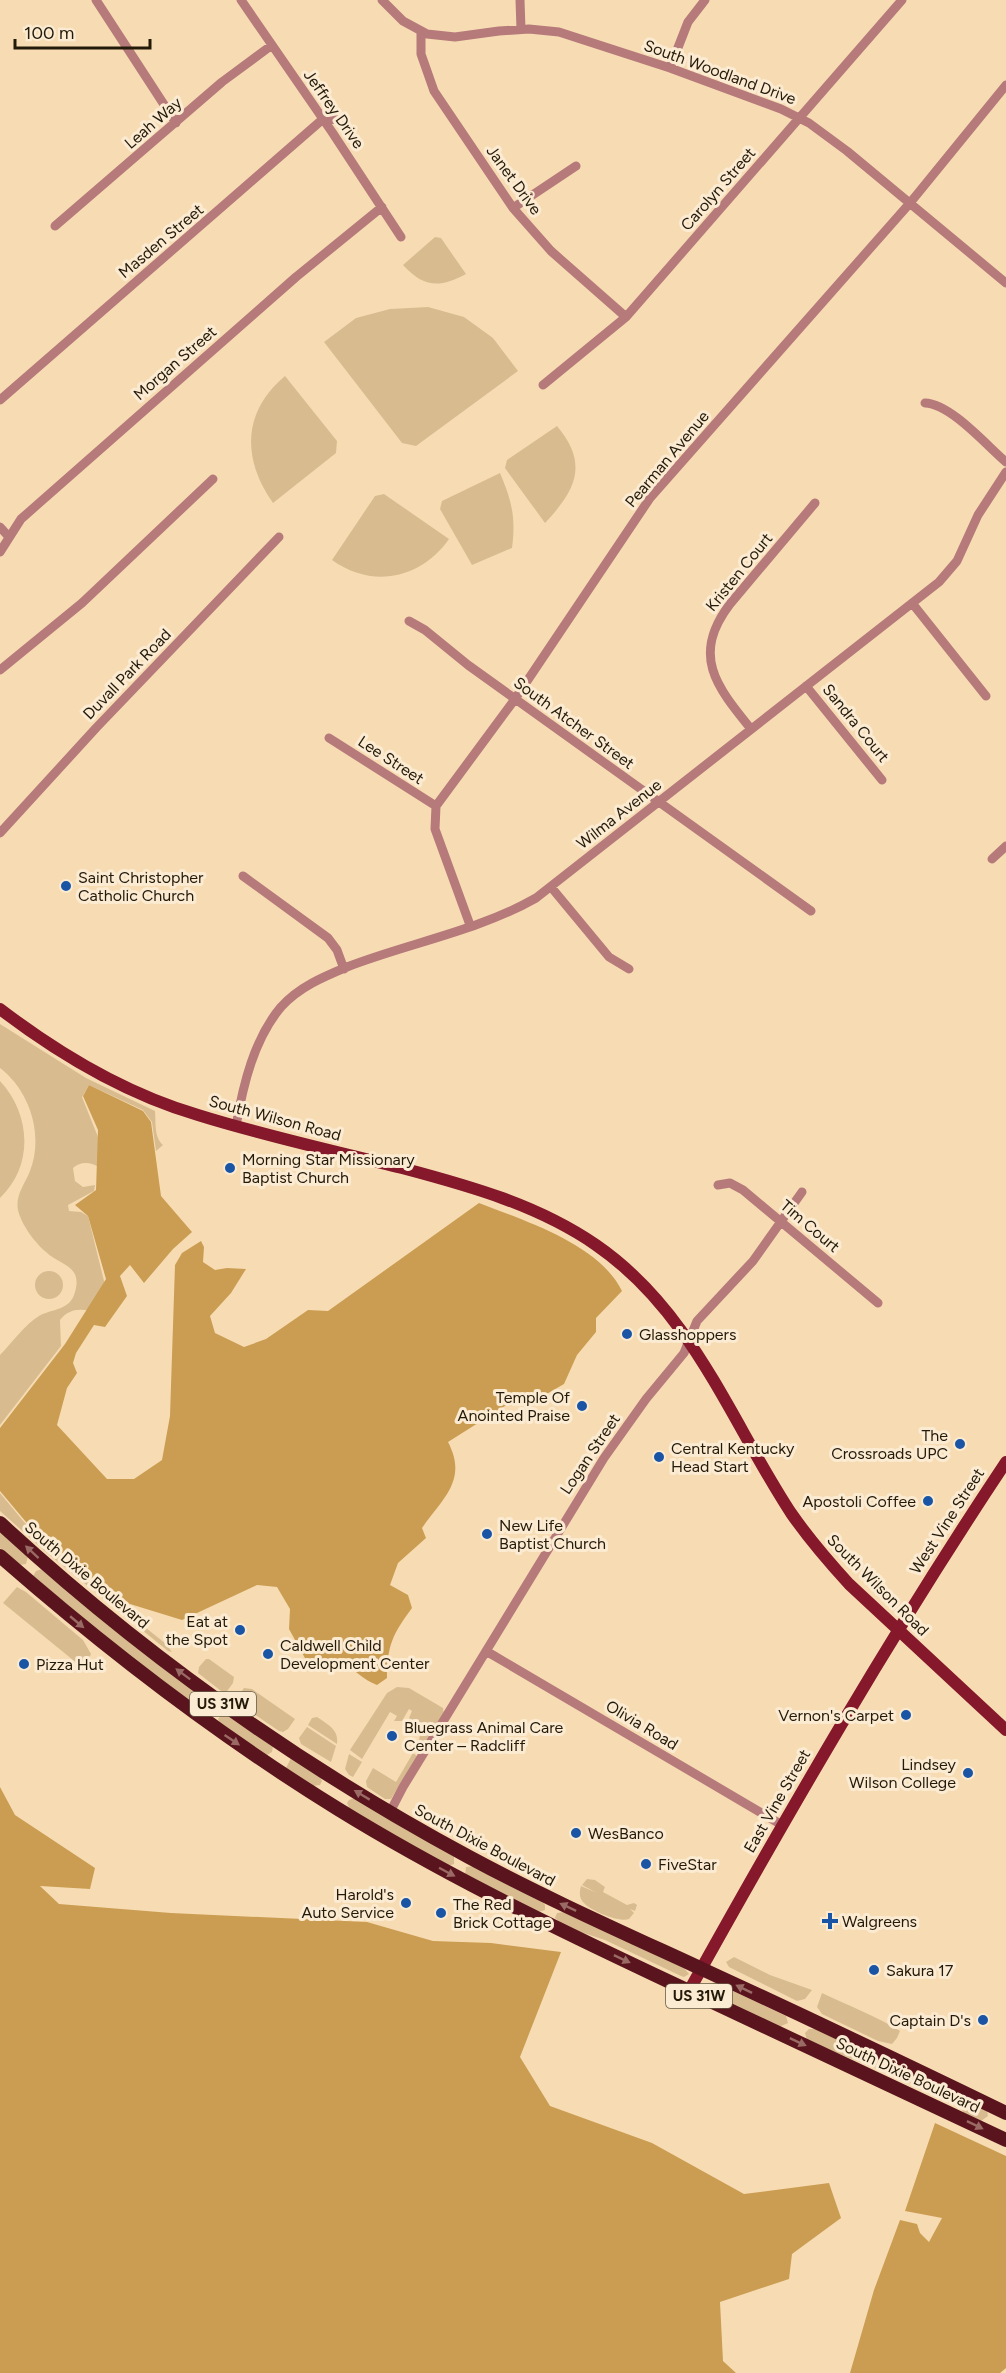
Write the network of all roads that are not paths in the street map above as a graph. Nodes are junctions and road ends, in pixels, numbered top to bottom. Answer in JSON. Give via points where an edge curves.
{"nodes":[{"id":1,"x":96,"y":0,"type":"edge"},
{"id":2,"x":241,"y":0,"type":"edge"},
{"id":3,"x":382,"y":0,"type":"edge"},
{"id":4,"x":520,"y":0,"type":"edge"},
{"id":5,"x":705,"y":0,"type":"edge"},
{"id":6,"x":902,"y":0,"type":"edge"},
{"id":7,"x":521,"y":29,"type":"junction"},
{"id":8,"x":421,"y":32,"type":"junction"},
{"id":9,"x":272,"y":45,"type":"junction"},
{"id":10,"x":670,"y":68,"type":"junction"},
{"id":11,"x":1006,"y":85,"type":"edge"},
{"id":12,"x":800,"y":118,"type":"junction"},
{"id":13,"x":323,"y":119,"type":"junction"},
{"id":14,"x":346,"y":120,"type":"dead end"},
{"id":15,"x":176,"y":123,"type":"junction"},
{"id":16,"x":576,"y":166,"type":"dead end"},
{"id":17,"x":910,"y":203,"type":"junction"},
{"id":18,"x":382,"y":207,"type":"junction"},
{"id":19,"x":513,"y":208,"type":"junction"},
{"id":20,"x":55,"y":226,"type":"dead end"},
{"id":21,"x":401,"y":237,"type":"dead end"},
{"id":22,"x":1006,"y":283,"type":"edge"},
{"id":23,"x":626,"y":317,"type":"junction"},
{"id":24,"x":543,"y":385,"type":"dead end"},
{"id":25,"x":0,"y":400,"type":"edge"},
{"id":26,"x":925,"y":403,"type":"dead end"},
{"id":27,"x":1006,"y":462,"type":"edge"},
{"id":28,"x":1006,"y":472,"type":"edge"},
{"id":29,"x":213,"y":479,"type":"dead end"},
{"id":30,"x":815,"y":503,"type":"dead end"},
{"id":31,"x":0,"y":527,"type":"edge"},
{"id":32,"x":9,"y":537,"type":"junction"},
{"id":33,"x":279,"y":537,"type":"dead end"},
{"id":34,"x":0,"y":552,"type":"edge"},
{"id":35,"x":912,"y":603,"type":"junction"},
{"id":36,"x":409,"y":621,"type":"dead end"},
{"id":37,"x":0,"y":670,"type":"edge"},
{"id":38,"x":806,"y":686,"type":"junction"},
{"id":39,"x":986,"y":696,"type":"dead end"},
{"id":40,"x":515,"y":699,"type":"junction"},
{"id":41,"x":751,"y":729,"type":"junction"},
{"id":42,"x":329,"y":738,"type":"dead end"},
{"id":43,"x":882,"y":780,"type":"dead end"},
{"id":44,"x":659,"y":802,"type":"junction"},
{"id":45,"x":436,"y":806,"type":"junction"},
{"id":46,"x":0,"y":833,"type":"edge"},
{"id":47,"x":1006,"y":846,"type":"edge"},
{"id":48,"x":992,"y":860,"type":"dead end"},
{"id":49,"x":243,"y":876,"type":"dead end"},
{"id":50,"x":551,"y":887,"type":"junction"},
{"id":51,"x":811,"y":911,"type":"dead end"},
{"id":52,"x":470,"y":925,"type":"junction"},
{"id":53,"x":344,"y":969,"type":"junction"},
{"id":54,"x":630,"y":969,"type":"dead end"},
{"id":55,"x":0,"y":1009,"type":"edge"},
{"id":56,"x":236,"y":1126,"type":"junction"},
{"id":57,"x":718,"y":1185,"type":"dead end"},
{"id":58,"x":802,"y":1192,"type":"dead end"},
{"id":59,"x":782,"y":1222,"type":"junction"},
{"id":60,"x":878,"y":1303,"type":"dead end"},
{"id":61,"x":689,"y":1340,"type":"junction"},
{"id":62,"x":1006,"y":1463,"type":"edge"},
{"id":63,"x":0,"y":1522,"type":"edge"},
{"id":64,"x":0,"y":1557,"type":"edge"},
{"id":65,"x":897,"y":1629,"type":"junction"},
{"id":66,"x":486,"y":1651,"type":"junction"},
{"id":67,"x":1006,"y":1730,"type":"edge"},
{"id":68,"x":390,"y":1812,"type":"junction"},
{"id":69,"x":782,"y":1825,"type":"junction"},
{"id":70,"x":701,"y":1968,"type":"junction"},
{"id":71,"x":689,"y":1991,"type":"junction"},
{"id":72,"x":1006,"y":2113,"type":"edge"},
{"id":73,"x":1006,"y":2140,"type":"edge"}],
"edges":[{"from":1,"to":15,"type":"street"},
{"from":2,"to":9,"type":"street","name":"Jeffrey Drive"},
{"from":3,"to":8,"type":"street","name":"South Woodland Drive"},
{"from":4,"to":7,"type":"street"},
{"from":5,"to":10,"type":"street","via":[[688,22]]},
{"from":6,"to":12,"type":"street","name":"Carolyn Street"},
{"from":7,"to":8,"type":"street","name":"South Woodland Drive","via":[[455,37]]},
{"from":7,"to":10,"type":"street","name":"South Woodland Drive","via":[[575,36]]},
{"from":8,"to":19,"type":"street","name":"Janet Drive","via":[[421,54],[434,90]]},
{"from":9,"to":13,"type":"street","name":"Jeffrey Drive"},
{"from":9,"to":15,"type":"street","name":"Leah Way"},
{"from":10,"to":12,"type":"street","name":"South Woodland Drive"},
{"from":11,"to":17,"type":"street","name":"Pearman Avenue"},
{"from":12,"to":17,"type":"street","name":"South Woodland Drive"},
{"from":12,"to":23,"type":"street","name":"Carolyn Street"},
{"from":13,"to":14,"type":"street"},
{"from":13,"to":18,"type":"street","name":"Jeffrey Drive"},
{"from":13,"to":25,"type":"street","name":"Masden Street"},
{"from":15,"to":20,"type":"street","name":"Leah Way"},
{"from":16,"to":19,"type":"street"},
{"from":17,"to":22,"type":"street","name":"South Woodland Drive"},
{"from":17,"to":40,"type":"street","name":"Pearman Avenue","via":[[650,498]]},
{"from":18,"to":21,"type":"street","name":"Jeffrey Drive"},
{"from":18,"to":32,"type":"street","name":"Morgan Street","via":[[131,421],[21,519]]},
{"from":19,"to":23,"type":"street","name":"Janet Drive","via":[[551,252]]},
{"from":23,"to":24,"type":"street","name":"Carolyn Street"},
{"from":26,"to":27,"type":"street","via":[[948,411]]},
{"from":28,"to":35,"type":"street","name":"Wilma Avenue","via":[[987,500],[957,561],[939,582]]},
{"from":29,"to":37,"type":"street","via":[[81,603]]},
{"from":30,"to":41,"type":"street","name":"Kristen Court","via":[[730,604],[713,633],[710,659],[714,676],[727,700]]},
{"from":31,"to":32,"type":"street"},
{"from":32,"to":34,"type":"street","name":"Morgan Street"},
{"from":33,"to":46,"type":"street","name":"Duvall Park Road"},
{"from":35,"to":38,"type":"street","name":"Wilma Avenue"},
{"from":35,"to":39,"type":"street"},
{"from":36,"to":40,"type":"street","name":"South Atcher Street"},
{"from":38,"to":41,"type":"street","name":"Wilma Avenue"},
{"from":38,"to":43,"type":"street","name":"Sandra Court"},
{"from":40,"to":44,"type":"street","name":"South Atcher Street"},
{"from":40,"to":45,"type":"street","name":"Pearman Avenue"},
{"from":41,"to":44,"type":"street","name":"Wilma Avenue"},
{"from":42,"to":45,"type":"street","name":"Lee Street"},
{"from":44,"to":50,"type":"street","name":"Wilma Avenue"},
{"from":44,"to":51,"type":"street","name":"South Atcher Street"},
{"from":45,"to":52,"type":"street","via":[[435,829]]},
{"from":47,"to":48,"type":"street"},
{"from":49,"to":53,"type":"street","via":[[328,939],[338,950]]},
{"from":50,"to":52,"type":"street","name":"Wilma Avenue","via":[[523,905]]},
{"from":50,"to":54,"type":"street","via":[[609,957]]},
{"from":52,"to":53,"type":"street","name":"Wilma Avenue"},
{"from":53,"to":56,"type":"street","name":"Wilma Avenue","via":[[310,984],[280,1009],[255,1054]]},
{"from":55,"to":56,"type":"main road","name":"South Wilson Road","via":[[49,1044],[111,1079],[176,1108]]},
{"from":56,"to":61,"type":"main road","name":"South Wilson Road","via":[[464,1185],[544,1215],[615,1260],[651,1293]]},
{"from":57,"to":59,"type":"street","name":"Tim Court","via":[[737,1185]]},
{"from":58,"to":59,"type":"street","name":"Logan Street"},
{"from":59,"to":60,"type":"street","name":"Tim Court"},
{"from":59,"to":61,"type":"street","name":"Logan Street","via":[[753,1262],[697,1321]]},
{"from":61,"to":65,"type":"main road","name":"South Wilson Road","via":[[785,1503],[813,1543]]},
{"from":61,"to":66,"type":"street","name":"Logan Street","via":[[678,1361],[603,1458]]},
{"from":62,"to":65,"type":"main road","name":"West Vine Street"},
{"from":68,"to":63,"type":"highway","name":"South Dixie Boulevard","number":"US 31W","one_way":true,"via":[[285,1746],[182,1673],[107,1616]]},
{"from":64,"to":71,"type":"highway","name":"South Dixie Boulevard","number":"US 31W","one_way":true,"via":[[195,1714],[340,1811],[507,1904]]},
{"from":65,"to":67,"type":"main road","name":"South Wilson Road"},
{"from":65,"to":69,"type":"main road","name":"East Vine Street"},
{"from":66,"to":68,"type":"street","name":"Logan Street"},
{"from":66,"to":69,"type":"street","name":"Olivia Road"},
{"from":70,"to":68,"type":"highway","name":"South Dixie Boulevard","number":"US 31W","one_way":true,"via":[[520,1883]]},
{"from":69,"to":70,"type":"main road","name":"East Vine Street"},
{"from":70,"to":71,"type":"main road","name":"East Vine Street"},
{"from":72,"to":70,"type":"highway","name":"South Dixie Boulevard","number":"US 31W","one_way":true},
{"from":71,"to":73,"type":"highway","name":"South Dixie Boulevard","number":"US 31W","one_way":true}]}
